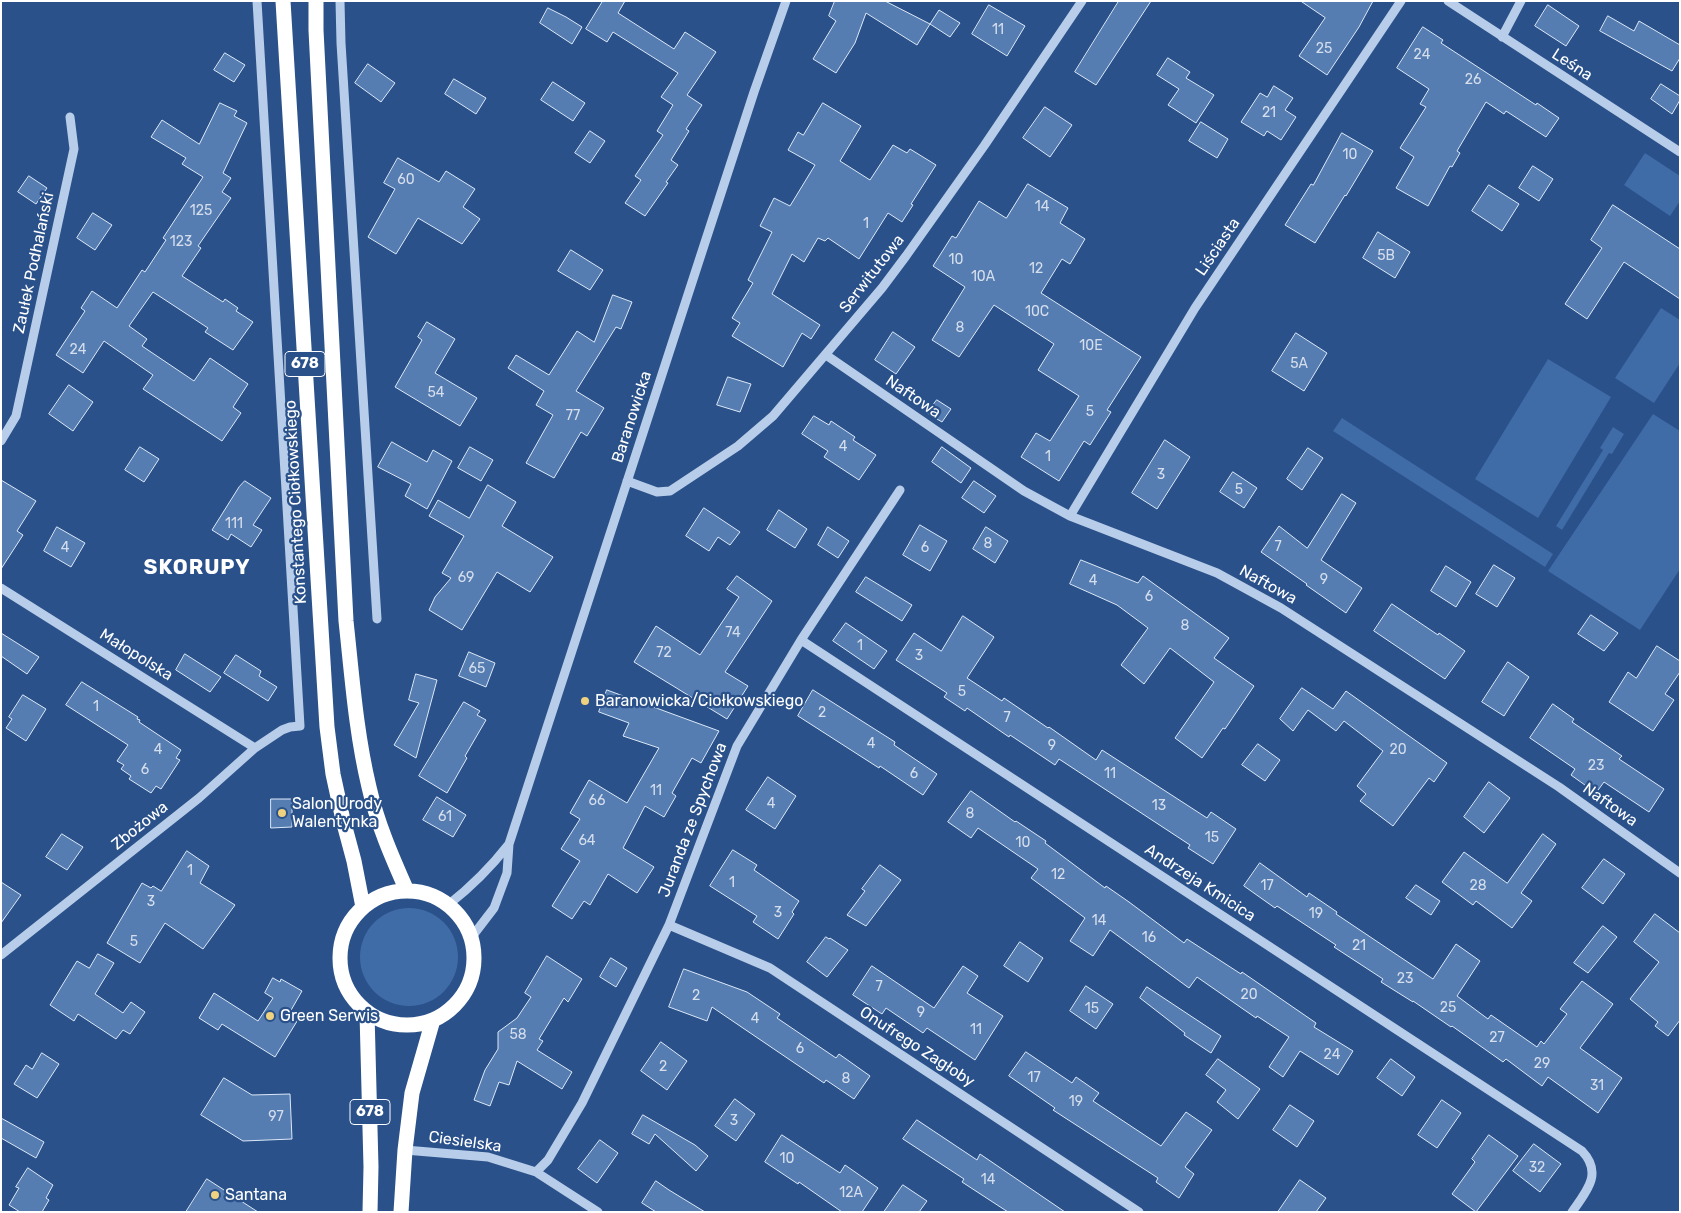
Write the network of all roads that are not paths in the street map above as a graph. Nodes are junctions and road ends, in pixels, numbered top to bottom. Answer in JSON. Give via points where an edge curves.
{"nodes":[{"id":1,"x":257,"y":1,"type":"edge"},
{"id":2,"x":283,"y":1,"type":"edge"},
{"id":3,"x":316,"y":1,"type":"edge"},
{"id":4,"x":340,"y":1,"type":"edge"},
{"id":5,"x":786,"y":1,"type":"edge"},
{"id":6,"x":1082,"y":1,"type":"edge"},
{"id":7,"x":1401,"y":1,"type":"edge"},
{"id":8,"x":1448,"y":1,"type":"edge"},
{"id":9,"x":1520,"y":1,"type":"edge"},
{"id":10,"x":1502,"y":37,"type":"junction"},
{"id":11,"x":70,"y":118,"type":"dead end"},
{"id":12,"x":1680,"y":152,"type":"edge"},
{"id":13,"x":826,"y":355,"type":"junction"},
{"id":14,"x":1,"y":441,"type":"edge"},
{"id":15,"x":627,"y":481,"type":"junction"},
{"id":16,"x":900,"y":490,"type":"dead end"},
{"id":17,"x":1070,"y":516,"type":"junction"},
{"id":18,"x":1,"y":588,"type":"edge"},
{"id":19,"x":377,"y":619,"type":"dead end"},
{"id":20,"x":801,"y":640,"type":"junction"},
{"id":21,"x":254,"y":748,"type":"junction"},
{"id":22,"x":510,"y":844,"type":"junction"},
{"id":23,"x":1680,"y":873,"type":"edge"},
{"id":24,"x":407,"y":891,"type":"junction"},
{"id":25,"x":448,"y":905,"type":"junction"},
{"id":26,"x":363,"y":907,"type":"junction"},
{"id":27,"x":669,"y":925,"type":"junction"},
{"id":28,"x":471,"y":938,"type":"junction"},
{"id":29,"x":1,"y":955,"type":"edge"},
{"id":30,"x":367,"y":1013,"type":"junction"},
{"id":31,"x":433,"y":1020,"type":"junction"},
{"id":32,"x":405,"y":1150,"type":"junction"},
{"id":33,"x":536,"y":1172,"type":"junction"},
{"id":34,"x":370,"y":1212,"type":"edge"},
{"id":35,"x":401,"y":1212,"type":"edge"},
{"id":36,"x":598,"y":1212,"type":"edge"},
{"id":37,"x":1139,"y":1212,"type":"edge"},
{"id":38,"x":1572,"y":1212,"type":"edge"}],
"edges":[{"from":1,"to":21,"type":"street","name":"Zbożowa","via":[[300,726],[282,730]]},
{"from":2,"to":26,"type":"highway","name":"Konstantego Ciołkowskiego","number":"678","via":[[327,728],[333,774]]},
{"from":3,"to":24,"type":"highway","number":"678","via":[[346,621],[369,787],[378,820]]},
{"from":4,"to":19,"type":"street"},
{"from":5,"to":15,"type":"street","name":"Baranowicka"},
{"from":6,"to":13,"type":"street","name":"Serwitutowa","via":[[935,216],[882,288]]},
{"from":7,"to":17,"type":"street","name":"Liściasta","via":[[1196,308]]},
{"from":8,"to":10,"type":"street","name":"Leśna"},
{"from":9,"to":10,"type":"street"},
{"from":10,"to":12,"type":"street","name":"Leśna"},
{"from":11,"to":14,"type":"street","name":"Zaułek Podhalański","via":[[72,159],[16,416]]},
{"from":13,"to":15,"type":"street","name":"Serwitutowa","via":[[773,416],[738,446],[670,491],[657,492]]},
{"from":13,"to":17,"type":"street","name":"Naftowa","via":[[1024,491]]},
{"from":15,"to":22,"type":"street","name":"Baranowicka"},
{"from":16,"to":20,"type":"street","name":"Juranda ze Spychowa"},
{"from":17,"to":23,"type":"street","name":"Naftowa","via":[[1216,573],[1280,608],[1559,787]]},
{"from":18,"to":21,"type":"street","name":"Małopolska"},
{"from":20,"to":27,"type":"street","name":"Juranda ze Spychowa","via":[[737,746]]},
{"from":20,"to":38,"type":"street","name":"Andrzeja Kmicica","via":[[1582,1151],[1590,1159],[1592,1177]]},
{"from":21,"to":29,"type":"street","name":"Zbożowa","via":[[199,798]]},
{"from":22,"to":25,"type":"street","name":"Baranowicka","via":[[465,892]]},
{"from":22,"to":28,"type":"street","name":"Baranowicka","via":[[507,873],[494,908]]},
{"from":24,"to":25,"type":"highway","via":[[422,892]]},
{"from":24,"to":26,"type":"highway","via":[[391,892]]},
{"from":25,"to":28,"type":"highway","via":[[462,920]]},
{"from":26,"to":30,"type":"highway","via":[[349,923],[339,956],[344,983],[353,1000]]},
{"from":27,"to":33,"type":"street","name":"Juranda ze Spychowa","via":[[582,1103],[548,1160]]},
{"from":27,"to":37,"type":"street","name":"Onufrego Zagłoby","via":[[770,968]]},
{"from":28,"to":31,"type":"highway","via":[[474,958],[471,977],[463,995],[450,1010]]},
{"from":30,"to":31,"type":"highway","via":[[388,1023],[410,1026]]},
{"from":30,"to":34,"type":"highway","number":"678"},
{"from":31,"to":32,"type":"highway","number":"678","via":[[412,1093]]},
{"from":32,"to":33,"type":"street","name":"Ciesielska","via":[[488,1157]]},
{"from":32,"to":35,"type":"highway","number":"678"},
{"from":33,"to":36,"type":"street","name":"Ciesielska"}]}
